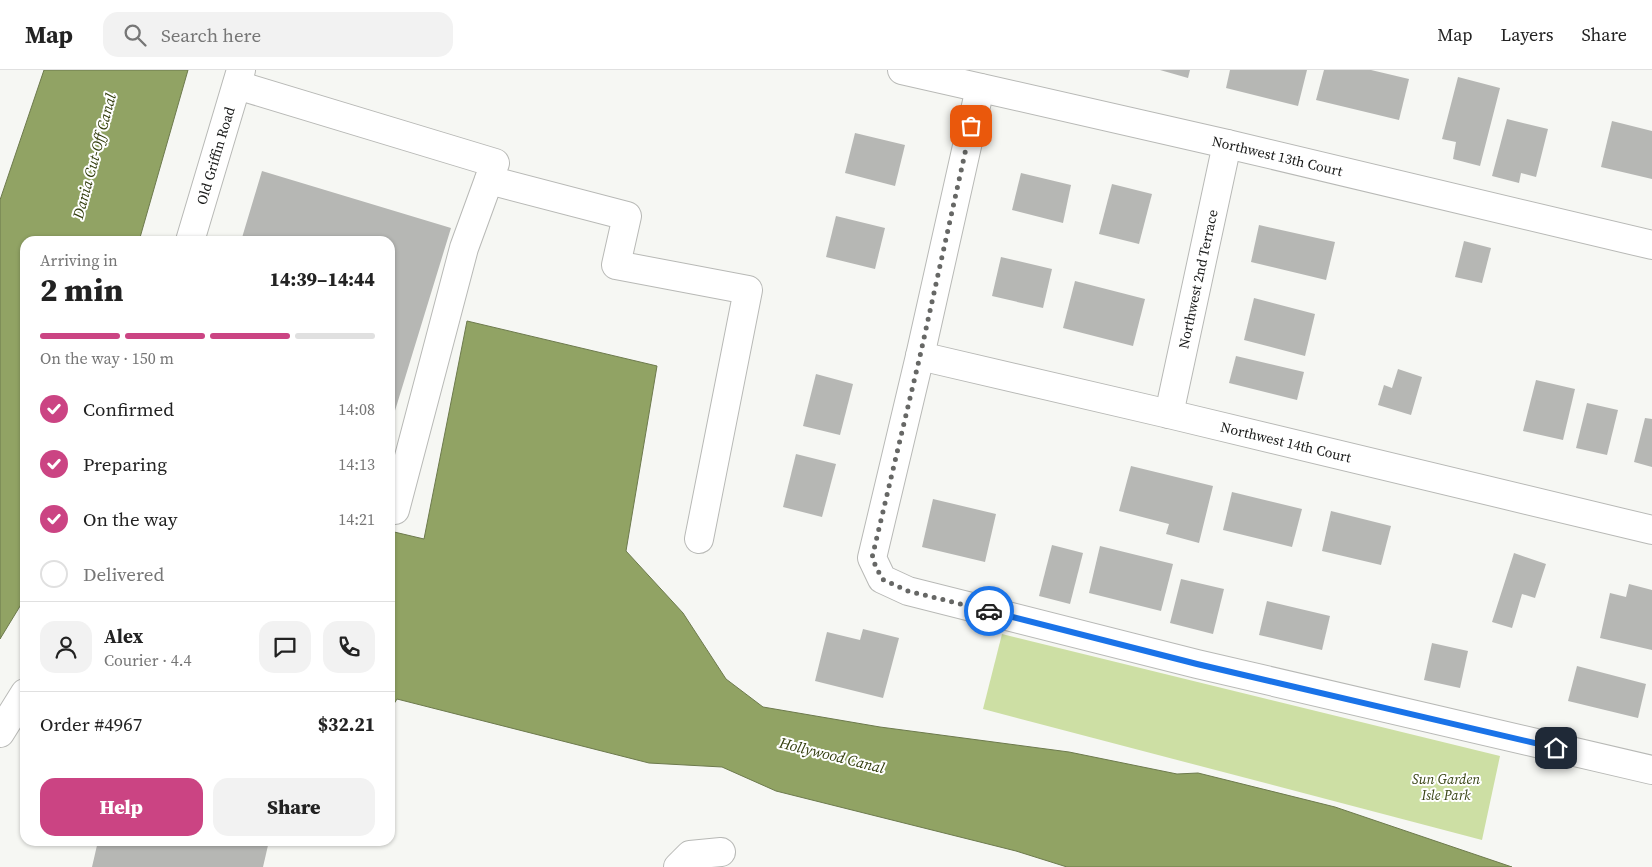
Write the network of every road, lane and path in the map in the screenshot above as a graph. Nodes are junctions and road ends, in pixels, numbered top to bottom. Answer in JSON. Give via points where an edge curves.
{"nodes":[{"id":1,"x":902,"y":70,"type":"edge"},
{"id":2,"x":239,"y":78,"type":"edge"},
{"id":3,"x":980,"y":88,"type":"junction"},
{"id":4,"x":1227,"y":144,"type":"junction"},
{"id":5,"x":489,"y":180,"type":"junction"},
{"id":6,"x":192,"y":236,"type":"edge"},
{"id":7,"x":1652,"y":245,"type":"edge"},
{"id":8,"x":920,"y":356,"type":"junction"},
{"id":9,"x":1168,"y":414,"type":"junction"},
{"id":10,"x":395,"y":510,"type":"dead end"},
{"id":11,"x":1652,"y":530,"type":"edge"},
{"id":12,"x":699,"y":540,"type":"dead end"},
{"id":13,"x":20,"y":701,"type":"edge"},
{"id":14,"x":0,"y":732,"type":"edge"},
{"id":15,"x":1652,"y":770,"type":"edge"},
{"id":16,"x":721,"y":852,"type":"dead end"},
{"id":17,"x":678,"y":867,"type":"edge"}],
"edges":[{"from":1,"to":3,"type":"street","name":"Northwest 13th Court"},
{"from":2,"to":5,"type":"street","via":[[495,163]]},
{"from":2,"to":6,"type":"street","name":"Old Griffin Road"},
{"from":3,"to":4,"type":"street","name":"Northwest 13th Court"},
{"from":3,"to":8,"type":"street"},
{"from":4,"to":7,"type":"street","name":"Northwest 13th Court"},
{"from":4,"to":9,"type":"street","name":"Northwest 2nd Terrace"},
{"from":5,"to":10,"type":"street","via":[[464,248]]},
{"from":5,"to":12,"type":"street","via":[[627,216],[616,265],[748,290]]},
{"from":8,"to":9,"type":"street","name":"Northwest 14th Court"},
{"from":8,"to":15,"type":"street","via":[[872,558],[882,579],[908,591],[1197,664]]},
{"from":9,"to":11,"type":"street","name":"Northwest 14th Court"},
{"from":13,"to":14,"type":"street"},
{"from":16,"to":17,"type":"street","via":[[690,855]]}]}
